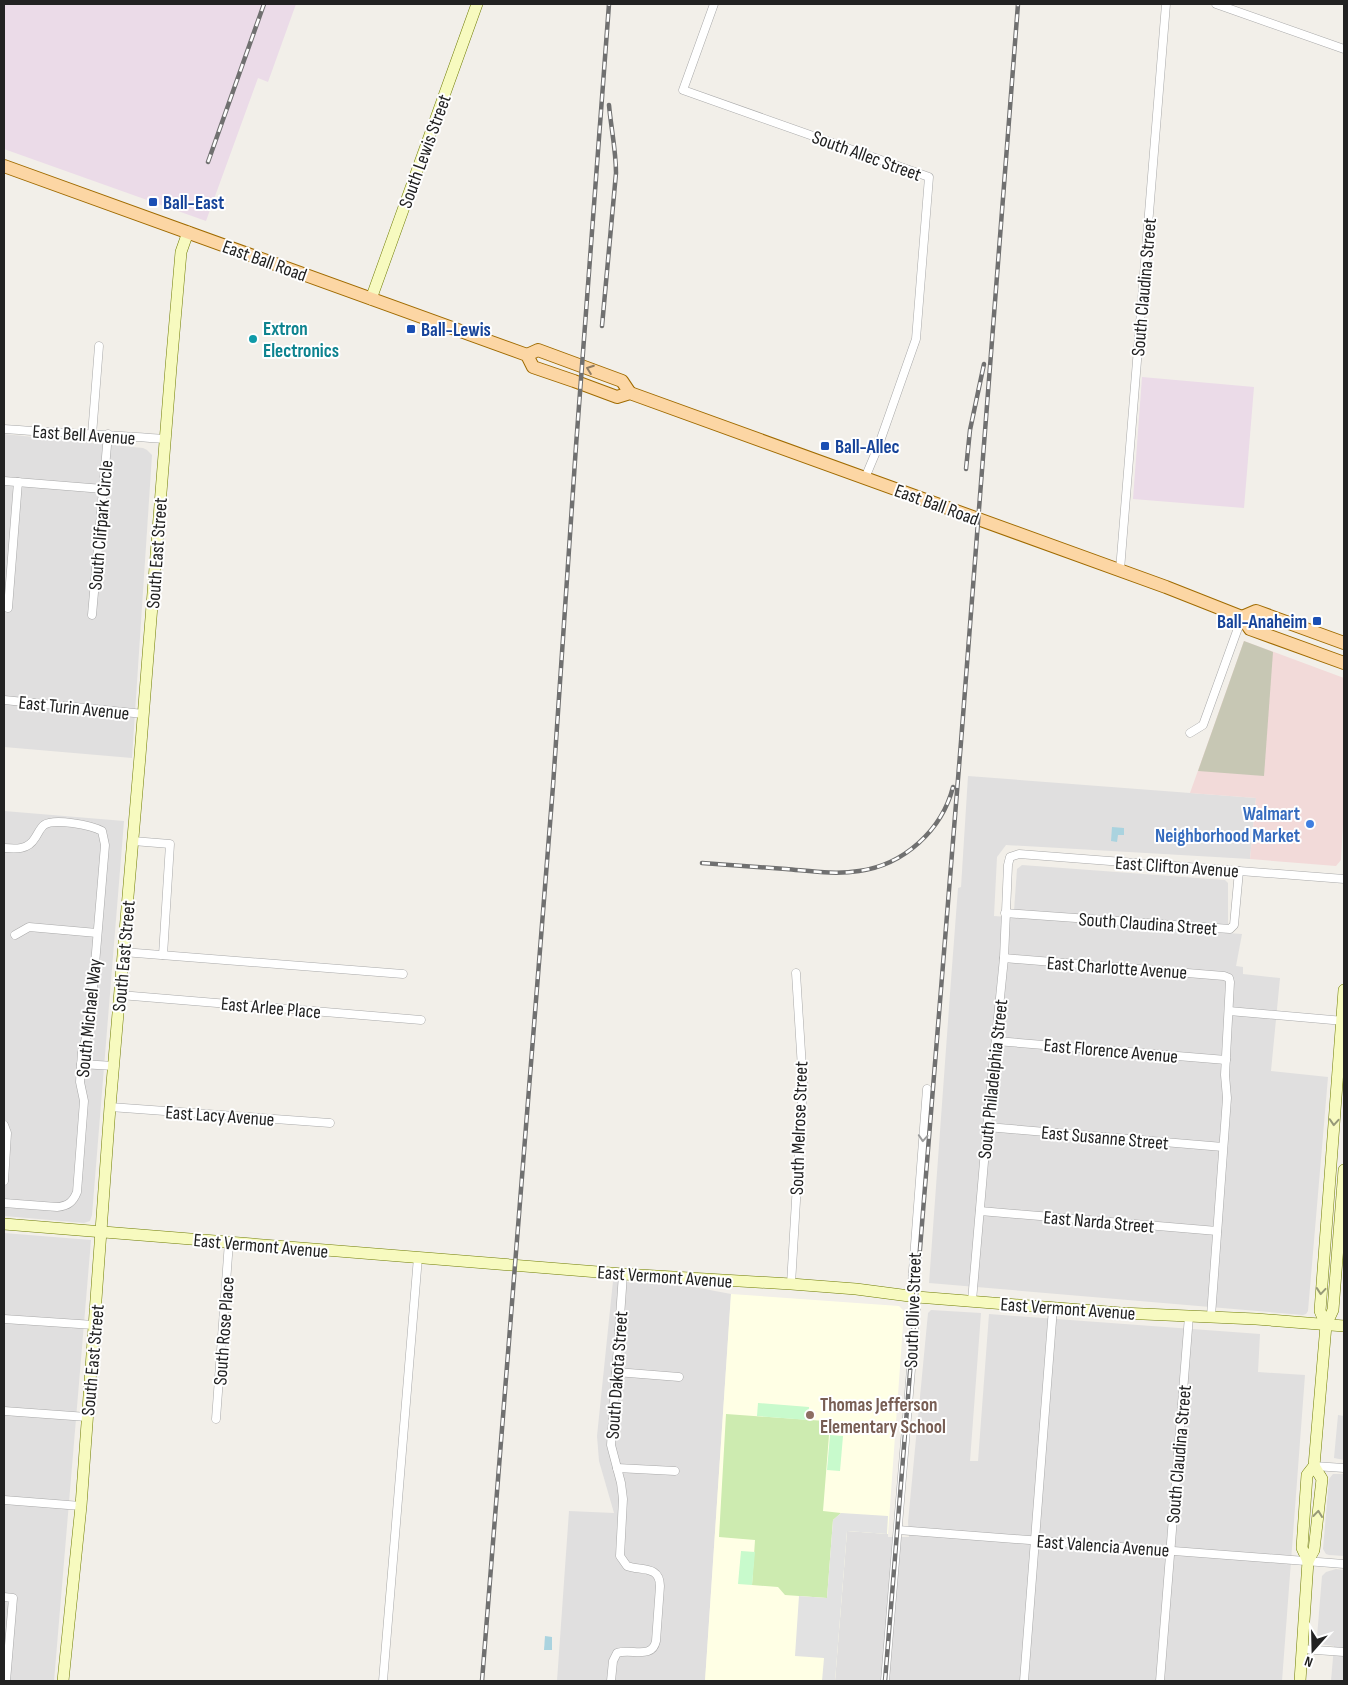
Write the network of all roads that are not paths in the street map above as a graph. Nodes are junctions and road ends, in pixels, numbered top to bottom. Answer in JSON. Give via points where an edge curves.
{"nodes":[{"id":1,"x":477,"y":4,"type":"edge"},
{"id":2,"x":714,"y":4,"type":"edge"},
{"id":3,"x":1166,"y":4,"type":"edge"},
{"id":4,"x":1216,"y":4,"type":"edge"},
{"id":5,"x":1344,"y":49,"type":"edge"},
{"id":6,"x":4,"y":166,"type":"edge"},
{"id":7,"x":188,"y":232,"type":"junction"},
{"id":8,"x":372,"y":299,"type":"junction"},
{"id":9,"x":99,"y":346,"type":"dead end"},
{"id":10,"x":4,"y":429,"type":"edge"},
{"id":11,"x":108,"y":434,"type":"junction"},
{"id":12,"x":92,"y":435,"type":"junction"},
{"id":13,"x":165,"y":440,"type":"junction"},
{"id":14,"x":865,"y":478,"type":"junction"},
{"id":15,"x":4,"y":481,"type":"edge"},
{"id":16,"x":18,"y":482,"type":"junction"},
{"id":17,"x":103,"y":489,"type":"junction"},
{"id":18,"x":1120,"y":570,"type":"junction"},
{"id":19,"x":8,"y":608,"type":"dead end"},
{"id":20,"x":92,"y":615,"type":"dead end"},
{"id":21,"x":1242,"y":617,"type":"junction"},
{"id":22,"x":1344,"y":643,"type":"edge"},
{"id":23,"x":1344,"y":663,"type":"edge"},
{"id":24,"x":4,"y":700,"type":"edge"},
{"id":25,"x":144,"y":714,"type":"junction"},
{"id":26,"x":1190,"y":733,"type":"dead end"},
{"id":27,"x":133,"y":841,"type":"junction"},
{"id":28,"x":4,"y":848,"type":"edge"},
{"id":29,"x":1010,"y":857,"type":"joint"},
{"id":30,"x":1239,"y":870,"type":"junction"},
{"id":31,"x":1344,"y":879,"type":"edge"},
{"id":32,"x":1005,"y":912,"type":"junction"},
{"id":33,"x":98,"y":933,"type":"junction"},
{"id":34,"x":15,"y":935,"type":"dead end"},
{"id":35,"x":124,"y":952,"type":"junction"},
{"id":36,"x":163,"y":956,"type":"junction"},
{"id":37,"x":1004,"y":958,"type":"junction"},
{"id":38,"x":796,"y":973,"type":"dead end"},
{"id":39,"x":403,"y":974,"type":"dead end"},
{"id":40,"x":1344,"y":990,"type":"edge"},
{"id":41,"x":120,"y":995,"type":"junction"},
{"id":42,"x":1229,"y":1011,"type":"junction"},
{"id":43,"x":421,"y":1020,"type":"dead end"},
{"id":44,"x":1343,"y":1020,"type":"edge"},
{"id":45,"x":996,"y":1041,"type":"junction"},
{"id":46,"x":1226,"y":1060,"type":"junction"},
{"id":47,"x":81,"y":1064,"type":"junction"},
{"id":48,"x":114,"y":1066,"type":"junction"},
{"id":49,"x":927,"y":1089,"type":"dead end"},
{"id":50,"x":110,"y":1107,"type":"junction"},
{"id":51,"x":330,"y":1123,"type":"dead end"},
{"id":52,"x":4,"y":1125,"type":"edge"},
{"id":53,"x":986,"y":1127,"type":"junction"},
{"id":54,"x":1223,"y":1147,"type":"junction"},
{"id":55,"x":1344,"y":1170,"type":"edge"},
{"id":56,"x":4,"y":1181,"type":"edge"},
{"id":57,"x":4,"y":1203,"type":"edge"},
{"id":58,"x":980,"y":1211,"type":"junction"},
{"id":59,"x":4,"y":1224,"type":"edge"},
{"id":60,"x":1217,"y":1231,"type":"junction"},
{"id":61,"x":102,"y":1232,"type":"junction"},
{"id":62,"x":229,"y":1242,"type":"junction"},
{"id":63,"x":418,"y":1257,"type":"junction"},
{"id":64,"x":624,"y":1274,"type":"junction"},
{"id":65,"x":791,"y":1284,"type":"junction"},
{"id":66,"x":917,"y":1297,"type":"junction"},
{"id":67,"x":972,"y":1301,"type":"junction"},
{"id":68,"x":1053,"y":1308,"type":"junction"},
{"id":69,"x":1189,"y":1316,"type":"junction"},
{"id":70,"x":1211,"y":1316,"type":"junction"},
{"id":71,"x":4,"y":1319,"type":"edge"},
{"id":72,"x":94,"y":1325,"type":"junction"},
{"id":73,"x":1326,"y":1325,"type":"junction"},
{"id":74,"x":1344,"y":1326,"type":"edge"},
{"id":75,"x":616,"y":1372,"type":"junction"},
{"id":76,"x":680,"y":1377,"type":"dead end"},
{"id":77,"x":4,"y":1411,"type":"edge"},
{"id":78,"x":87,"y":1417,"type":"junction"},
{"id":79,"x":216,"y":1420,"type":"dead end"},
{"id":80,"x":1314,"y":1466,"type":"junction"},
{"id":81,"x":617,"y":1468,"type":"junction"},
{"id":82,"x":1344,"y":1468,"type":"edge"},
{"id":83,"x":675,"y":1471,"type":"dead end"},
{"id":84,"x":4,"y":1500,"type":"edge"},
{"id":85,"x":81,"y":1506,"type":"junction"},
{"id":86,"x":898,"y":1530,"type":"junction"},
{"id":87,"x":1035,"y":1540,"type":"junction"},
{"id":88,"x":1170,"y":1550,"type":"junction"},
{"id":89,"x":1308,"y":1561,"type":"junction"},
{"id":90,"x":1344,"y":1564,"type":"edge"},
{"id":91,"x":4,"y":1597,"type":"edge"},
{"id":92,"x":1302,"y":1649,"type":"junction"},
{"id":93,"x":1344,"y":1652,"type":"edge"},
{"id":94,"x":6,"y":1681,"type":"edge"},
{"id":95,"x":64,"y":1681,"type":"edge"},
{"id":96,"x":383,"y":1681,"type":"edge"},
{"id":97,"x":611,"y":1681,"type":"edge"},
{"id":98,"x":885,"y":1681,"type":"edge"},
{"id":99,"x":1024,"y":1681,"type":"edge"},
{"id":100,"x":1160,"y":1681,"type":"edge"},
{"id":101,"x":1300,"y":1681,"type":"edge"}],
"edges":[{"from":1,"to":8,"type":"street","name":"South Lewis Street"},
{"from":2,"to":14,"type":"street","name":"South Allec Street","via":[[683,90],[929,177],[916,339]]},
{"from":3,"to":18,"type":"street","name":"South Claudina Street"},
{"from":4,"to":5,"type":"street"},
{"from":6,"to":7,"type":"main road","name":"East Ball Road"},
{"from":7,"to":8,"type":"main road","name":"East Ball Road"},
{"from":7,"to":13,"type":"street","name":"South East Street","via":[[181,252]]},
{"from":8,"to":14,"type":"main road","name":"East Ball Road","via":[[526,355],[533,367],[617,397],[630,393]]},
{"from":9,"to":12,"type":"street","name":"South Clifpark Circle"},
{"from":10,"to":12,"type":"street","name":"East Bell Avenue"},
{"from":11,"to":12,"type":"street","name":"East Bell Avenue"},
{"from":11,"to":13,"type":"street","name":"East Bell Avenue"},
{"from":11,"to":17,"type":"street","name":"South Clifpark Circle"},
{"from":13,"to":25,"type":"street","name":"South East Street"},
{"from":14,"to":18,"type":"main road","name":"East Ball Road"},
{"from":15,"to":16,"type":"street"},
{"from":16,"to":17,"type":"street"},
{"from":16,"to":19,"type":"street"},
{"from":17,"to":20,"type":"street","name":"South Clifpark Circle"},
{"from":18,"to":21,"type":"main road","name":"East Ball Road"},
{"from":21,"to":22,"type":"main road","name":"East Ball Road","via":[[1256,611]]},
{"from":21,"to":23,"type":"main road","name":"East Ball Road","via":[[1250,629]]},
{"from":21,"to":26,"type":"street","via":[[1203,725]]},
{"from":24,"to":25,"type":"street","name":"East Turin Avenue"},
{"from":25,"to":27,"type":"street","name":"South East Street"},
{"from":27,"to":35,"type":"street","name":"South East Street"},
{"from":27,"to":36,"type":"street","via":[[170,844]]},
{"from":28,"to":33,"type":"street","name":"South Michael Way","via":[[28,851],[46,824],[88,825],[102,831],[105,845]]},
{"from":29,"to":30,"type":"street","name":"East Clifton Avenue","via":[[1019,854]]},
{"from":29,"to":32,"type":"street","name":"South Philadelphia Street"},
{"from":30,"to":31,"type":"street","name":"East Clifton Avenue"},
{"from":30,"to":32,"type":"street","name":"South Claudina Street","via":[[1234,925],[1230,929]]},
{"from":32,"to":37,"type":"street","name":"South Philadelphia Street"},
{"from":33,"to":34,"type":"street","via":[[29,927]]},
{"from":33,"to":47,"type":"street","name":"South Michael Way","via":[[90,1024]]},
{"from":35,"to":36,"type":"street"},
{"from":35,"to":41,"type":"street","name":"South East Street"},
{"from":36,"to":39,"type":"street"},
{"from":37,"to":42,"type":"street","name":"East Charlotte Avenue","via":[[1224,976],[1230,982]]},
{"from":37,"to":45,"type":"street","name":"South Philadelphia Street"},
{"from":38,"to":65,"type":"street","name":"South Melrose Street","via":[[802,1084]]},
{"from":40,"to":44,"type":"street"},
{"from":41,"to":43,"type":"street","name":"East Arlee Place"},
{"from":41,"to":48,"type":"street","name":"South East Street"},
{"from":42,"to":44,"type":"street"},
{"from":42,"to":46,"type":"street"},
{"from":44,"to":73,"type":"street","one_way":true,"via":[[1320,1311]]},
{"from":45,"to":46,"type":"street","name":"East Florence Avenue"},
{"from":45,"to":53,"type":"street","name":"South Philadelphia Street"},
{"from":46,"to":54,"type":"street"},
{"from":47,"to":48,"type":"street"},
{"from":47,"to":57,"type":"street","name":"South Michael Way","via":[[84,1101],[77,1192],[64,1206]]},
{"from":48,"to":50,"type":"street","name":"South East Street"},
{"from":49,"to":66,"type":"street","name":"South Olive Street","one_way":true,"via":[[912,1284]]},
{"from":50,"to":51,"type":"street","name":"East Lacy Avenue"},
{"from":50,"to":61,"type":"street","name":"South East Street"},
{"from":52,"to":56,"type":"street","via":[[8,1133]]},
{"from":53,"to":54,"type":"street","name":"East Susanne Street"},
{"from":53,"to":58,"type":"street","name":"South Philadelphia Street"},
{"from":54,"to":60,"type":"street"},
{"from":55,"to":73,"type":"street","via":[[1333,1310]]},
{"from":58,"to":60,"type":"street","name":"East Narda Street"},
{"from":58,"to":67,"type":"street","name":"South Philadelphia Street"},
{"from":59,"to":61,"type":"street","name":"East Vermont Avenue"},
{"from":60,"to":70,"type":"street"},
{"from":61,"to":62,"type":"street","name":"East Vermont Avenue"},
{"from":61,"to":72,"type":"street","name":"South East Street"},
{"from":62,"to":63,"type":"street","name":"East Vermont Avenue"},
{"from":62,"to":79,"type":"street","name":"South Rose Place"},
{"from":63,"to":64,"type":"street","name":"East Vermont Avenue"},
{"from":63,"to":96,"type":"street"},
{"from":64,"to":65,"type":"street","name":"East Vermont Avenue"},
{"from":64,"to":75,"type":"street","name":"South Dakota Street"},
{"from":65,"to":66,"type":"street","name":"East Vermont Avenue"},
{"from":66,"to":67,"type":"street","name":"East Vermont Avenue"},
{"from":66,"to":86,"type":"street","name":"South Olive Street"},
{"from":67,"to":68,"type":"street","name":"East Vermont Avenue"},
{"from":68,"to":69,"type":"street","name":"East Vermont Avenue"},
{"from":68,"to":87,"type":"street"},
{"from":69,"to":70,"type":"street","name":"East Vermont Avenue"},
{"from":69,"to":88,"type":"street","name":"South Claudina Street"},
{"from":70,"to":73,"type":"street","name":"East Vermont Avenue"},
{"from":71,"to":72,"type":"street"},
{"from":72,"to":78,"type":"street","name":"South East Street"},
{"from":73,"to":74,"type":"street","name":"East Vermont Avenue"},
{"from":73,"to":80,"type":"street"},
{"from":75,"to":76,"type":"street"},
{"from":75,"to":81,"type":"street","name":"South Dakota Street","via":[[611,1444]]},
{"from":77,"to":78,"type":"street"},
{"from":78,"to":85,"type":"street","name":"South East Street"},
{"from":80,"to":82,"type":"street"},
{"from":80,"to":89,"type":"street","via":[[1322,1479],[1314,1550]]},
{"from":81,"to":83,"type":"street"},
{"from":81,"to":97,"type":"street","name":"South Dakota Street","via":[[623,1499],[621,1560],[630,1567],[652,1571],[660,1581],[655,1644],[647,1652],[617,1653]]},
{"from":84,"to":85,"type":"street"},
{"from":85,"to":95,"type":"street","name":"South East Street"},
{"from":86,"to":87,"type":"street","name":"East Valencia Avenue"},
{"from":86,"to":98,"type":"street","name":"South Olive Street"},
{"from":87,"to":88,"type":"street","name":"East Valencia Avenue"},
{"from":87,"to":99,"type":"street"},
{"from":88,"to":89,"type":"street","name":"East Valencia Avenue"},
{"from":88,"to":100,"type":"street","name":"South Claudina Street"},
{"from":89,"to":90,"type":"street","name":"East Valencia Avenue"},
{"from":89,"to":92,"type":"street"},
{"from":91,"to":94,"type":"street","via":[[13,1598]]},
{"from":92,"to":93,"type":"street"},
{"from":92,"to":101,"type":"street"}]}
